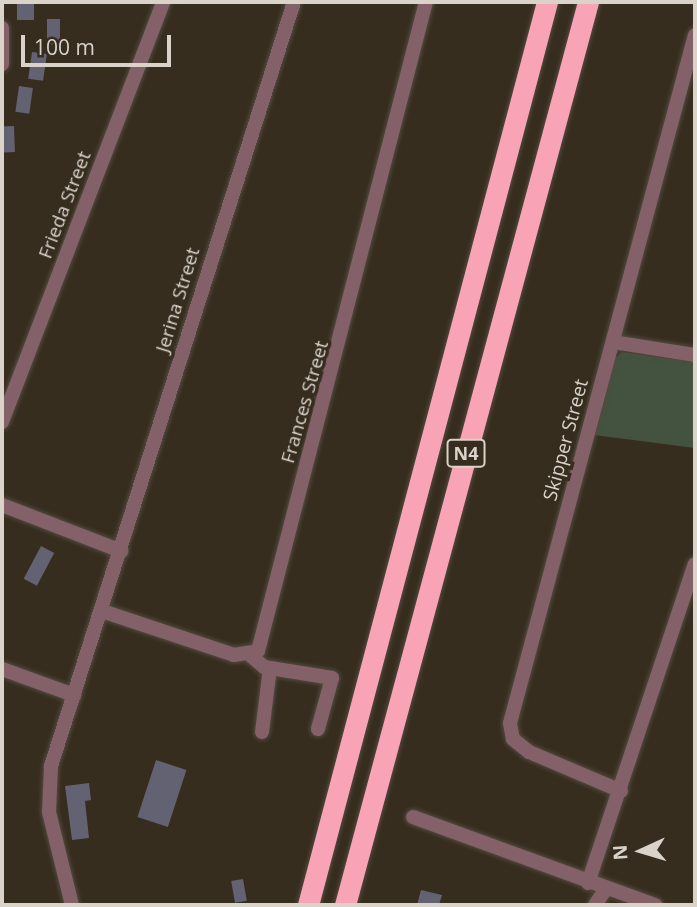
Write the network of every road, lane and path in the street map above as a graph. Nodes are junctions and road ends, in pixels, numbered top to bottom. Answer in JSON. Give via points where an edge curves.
{"nodes":[{"id":1,"x":163,"y":2,"type":"edge"},
{"id":2,"x":294,"y":2,"type":"edge"},
{"id":3,"x":426,"y":2,"type":"edge"},
{"id":4,"x":547,"y":2,"type":"edge"},
{"id":5,"x":588,"y":2,"type":"edge"},
{"id":6,"x":2,"y":28,"type":"edge"},
{"id":7,"x":695,"y":35,"type":"edge"},
{"id":8,"x":2,"y":64,"type":"edge"},
{"id":9,"x":613,"y":342,"type":"junction"},
{"id":10,"x":695,"y":355,"type":"edge"},
{"id":11,"x":2,"y":422,"type":"edge"},
{"id":12,"x":2,"y":505,"type":"edge"},
{"id":13,"x":121,"y":551,"type":"junction"},
{"id":14,"x":695,"y":564,"type":"edge"},
{"id":15,"x":102,"y":611,"type":"junction"},
{"id":16,"x":251,"y":656,"type":"junction"},
{"id":17,"x":270,"y":668,"type":"junction"},
{"id":18,"x":2,"y":669,"type":"edge"},
{"id":19,"x":74,"y":695,"type":"junction"},
{"id":20,"x":318,"y":729,"type":"dead end"},
{"id":21,"x":262,"y":732,"type":"dead end"},
{"id":22,"x":621,"y":791,"type":"junction"},
{"id":23,"x":413,"y":817,"type":"dead end"},
{"id":24,"x":588,"y":883,"type":"junction"},
{"id":25,"x":604,"y":890,"type":"junction"},
{"id":26,"x":72,"y":905,"type":"edge"},
{"id":27,"x":308,"y":905,"type":"edge"},
{"id":28,"x":345,"y":905,"type":"edge"},
{"id":29,"x":594,"y":905,"type":"edge"},
{"id":30,"x":655,"y":905,"type":"edge"}],
"edges":[{"from":1,"to":11,"type":"street","name":"Frieda Street"},
{"from":2,"to":13,"type":"street","name":"Jerina Street"},
{"from":3,"to":16,"type":"street","name":"Frances Street","via":[[262,642]]},
{"from":4,"to":27,"type":"highway","number":"N4"},
{"from":5,"to":28,"type":"highway","number":"N4"},
{"from":6,"to":8,"type":"street"},
{"from":7,"to":9,"type":"street","name":"Skipper Street"},
{"from":9,"to":10,"type":"street"},
{"from":9,"to":22,"type":"street","name":"Skipper Street","via":[[510,723],[513,739],[529,752]]},
{"from":12,"to":13,"type":"street"},
{"from":13,"to":15,"type":"street","name":"Jerina Street"},
{"from":14,"to":22,"type":"street"},
{"from":15,"to":16,"type":"street"},
{"from":15,"to":19,"type":"street","name":"Jerina Street"},
{"from":16,"to":17,"type":"street"},
{"from":17,"to":20,"type":"street","via":[[332,678]]},
{"from":17,"to":21,"type":"street"},
{"from":18,"to":19,"type":"street"},
{"from":19,"to":26,"type":"street","name":"Jerina Street","via":[[56,746],[48,789],[54,845]]},
{"from":22,"to":24,"type":"street"},
{"from":23,"to":24,"type":"street"},
{"from":24,"to":25,"type":"street"},
{"from":25,"to":29,"type":"street"},
{"from":25,"to":30,"type":"street"}]}
